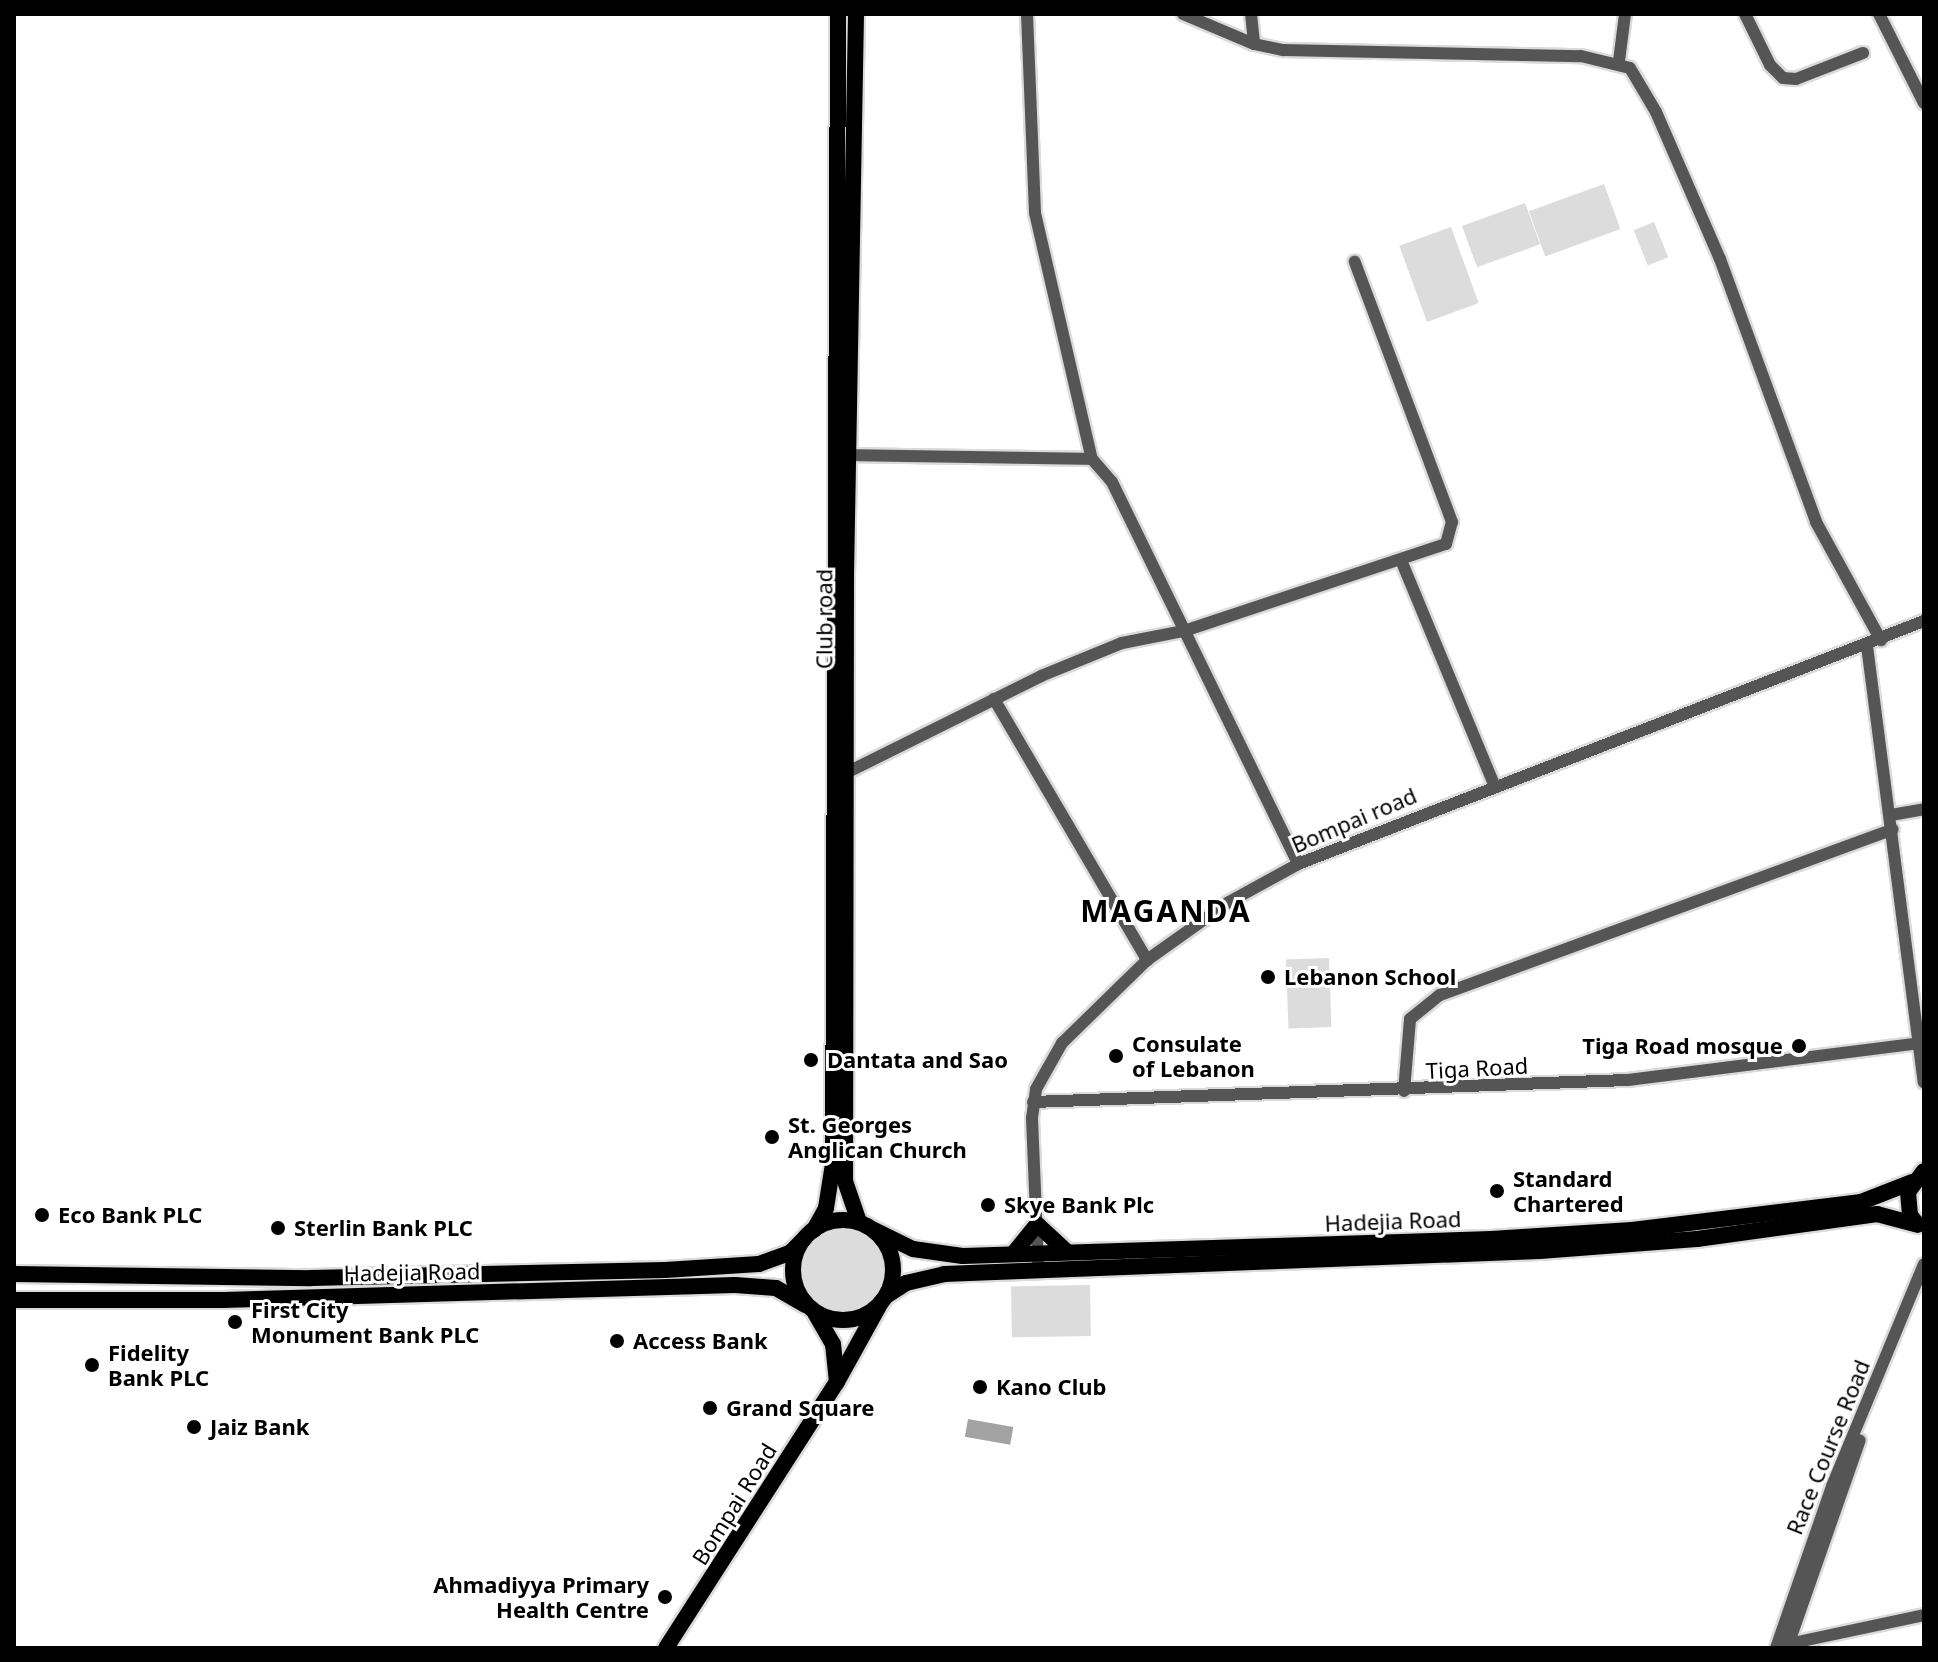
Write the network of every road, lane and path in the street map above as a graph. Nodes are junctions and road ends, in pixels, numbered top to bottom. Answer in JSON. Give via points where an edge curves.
{"nodes":[{"id":1,"x":838,"y":14,"type":"edge"},
{"id":2,"x":856,"y":14,"type":"edge"},
{"id":3,"x":1027,"y":14,"type":"edge"},
{"id":4,"x":1183,"y":14,"type":"edge"},
{"id":5,"x":1251,"y":14,"type":"edge"},
{"id":6,"x":1625,"y":14,"type":"edge"},
{"id":7,"x":1745,"y":14,"type":"edge"},
{"id":8,"x":1879,"y":14,"type":"edge"},
{"id":9,"x":1254,"y":44,"type":"junction"},
{"id":10,"x":1863,"y":53,"type":"dead end"},
{"id":11,"x":1619,"y":61,"type":"junction"},
{"id":12,"x":1924,"y":103,"type":"edge"},
{"id":13,"x":1355,"y":262,"type":"dead end"},
{"id":14,"x":1092,"y":459,"type":"junction"},
{"id":15,"x":843,"y":465,"type":"junction"},
{"id":16,"x":1401,"y":560,"type":"junction"},
{"id":17,"x":1924,"y":621,"type":"edge"},
{"id":18,"x":1184,"y":631,"type":"junction"},
{"id":19,"x":1881,"y":640,"type":"junction"},
{"id":20,"x":1867,"y":646,"type":"junction"},
{"id":21,"x":994,"y":699,"type":"junction"},
{"id":22,"x":846,"y":773,"type":"junction"},
{"id":23,"x":1494,"y":784,"type":"junction"},
{"id":24,"x":1924,"y":809,"type":"edge"},
{"id":25,"x":1891,"y":815,"type":"junction"},
{"id":26,"x":1893,"y":829,"type":"junction"},
{"id":27,"x":1298,"y":864,"type":"junction"},
{"id":28,"x":1147,"y":960,"type":"junction"},
{"id":29,"x":839,"y":1038,"type":"junction"},
{"id":30,"x":1920,"y":1043,"type":"junction"},
{"id":31,"x":1924,"y":1082,"type":"edge"},
{"id":32,"x":1404,"y":1091,"type":"junction"},
{"id":33,"x":1033,"y":1102,"type":"junction"},
{"id":34,"x":1918,"y":1176,"type":"edge"},
{"id":35,"x":1037,"y":1224,"type":"junction"},
{"id":36,"x":866,"y":1226,"type":"junction"},
{"id":37,"x":1922,"y":1228,"type":"edge"},
{"id":38,"x":808,"y":1235,"type":"junction"},
{"id":39,"x":1067,"y":1252,"type":"junction"},
{"id":40,"x":1038,"y":1253,"type":"junction"},
{"id":41,"x":1013,"y":1254,"type":"junction"},
{"id":42,"x":1924,"y":1264,"type":"edge"},
{"id":43,"x":1038,"y":1272,"type":"junction"},
{"id":44,"x":14,"y":1274,"type":"edge"},
{"id":45,"x":286,"y":1277,"type":"junction"},
{"id":46,"x":14,"y":1282,"type":"edge"},
{"id":47,"x":1924,"y":1283,"type":"edge"},
{"id":48,"x":242,"y":1287,"type":"junction"},
{"id":49,"x":14,"y":1292,"type":"edge"},
{"id":50,"x":291,"y":1296,"type":"junction"},
{"id":51,"x":14,"y":1300,"type":"edge"},
{"id":52,"x":883,"y":1300,"type":"junction"},
{"id":53,"x":810,"y":1308,"type":"junction"},
{"id":54,"x":837,"y":1382,"type":"junction"},
{"id":55,"x":1924,"y":1615,"type":"edge"},
{"id":56,"x":1784,"y":1647,"type":"edge"},
{"id":57,"x":666,"y":1648,"type":"edge"}],
"edges":[{"from":1,"to":15,"type":"main road"},
{"from":2,"to":15,"type":"main road","name":"Club road"},
{"from":3,"to":14,"type":"street","via":[[1035,213]]},
{"from":4,"to":9,"type":"street"},
{"from":5,"to":9,"type":"street"},
{"from":6,"to":11,"type":"street"},
{"from":7,"to":10,"type":"street","via":[[1770,65],[1783,78],[1796,79]]},
{"from":8,"to":12,"type":"street"},
{"from":9,"to":11,"type":"street","via":[[1283,50]]},
{"from":11,"to":19,"type":"street","via":[[1643,84],[1656,112],[1720,259],[1816,522]]},
{"from":13,"to":16,"type":"street","via":[[1452,522],[1446,544]]},
{"from":14,"to":15,"type":"street"},
{"from":14,"to":18,"type":"street","via":[[1112,482]]},
{"from":15,"to":22,"type":"main road","name":"Club road"},
{"from":15,"to":29,"type":"main road"},
{"from":16,"to":18,"type":"street"},
{"from":16,"to":23,"type":"street"},
{"from":17,"to":19,"type":"street","name":"Bompai road"},
{"from":18,"to":21,"type":"street","via":[[1122,643]]},
{"from":18,"to":27,"type":"street"},
{"from":19,"to":20,"type":"street","name":"Bompai road"},
{"from":20,"to":23,"type":"street","name":"Bompai road"},
{"from":20,"to":25,"type":"street"},
{"from":21,"to":22,"type":"street"},
{"from":21,"to":28,"type":"street"},
{"from":22,"to":29,"type":"main road","name":"Club road"},
{"from":23,"to":27,"type":"street","name":"Bompai road"},
{"from":24,"to":25,"type":"street"},
{"from":25,"to":26,"type":"street"},
{"from":26,"to":30,"type":"street"},
{"from":26,"to":32,"type":"street","via":[[1440,995],[1410,1019]]},
{"from":27,"to":28,"type":"street","name":"Bompai road","via":[[1229,902]]},
{"from":28,"to":33,"type":"street","name":"Bompai road","via":[[1062,1043],[1047,1064]]},
{"from":29,"to":36,"type":"main road","name":"Club road","via":[[845,1181]]},
{"from":29,"to":38,"type":"main road","via":[[833,1164],[826,1208]]},
{"from":30,"to":31,"type":"street"},
{"from":30,"to":32,"type":"street","name":"Tiga Road","via":[[1628,1080]]},
{"from":32,"to":33,"type":"street","name":"Tiga Road"},
{"from":33,"to":35,"type":"street","name":"Bompai road"},
{"from":34,"to":37,"type":"main road","via":[[1907,1204]]},
{"from":34,"to":39,"type":"main road","name":"Hadejia Road","via":[[1861,1202],[1632,1230],[1386,1244]]},
{"from":35,"to":39,"type":"main road"},
{"from":35,"to":40,"type":"street","name":"Bompai road"},
{"from":35,"to":41,"type":"main road"},
{"from":36,"to":38,"type":"main road","via":[[842,1220]]},
{"from":36,"to":41,"type":"main road","name":"Hadejia Road","via":[[894,1242],[935,1254]]},
{"from":36,"to":52,"type":"main road","via":[[884,1241],[893,1268]]},
{"from":37,"to":43,"type":"main road","name":"Hadejia Road","via":[[1877,1214],[1697,1239],[1540,1251]]},
{"from":38,"to":45,"type":"main road","name":"Hadejia Road","via":[[777,1259],[734,1267]]},
{"from":38,"to":53,"type":"main road","via":[[792,1267]]},
{"from":39,"to":40,"type":"main road","name":"Hadejia Road"},
{"from":40,"to":41,"type":"main road","name":"Hadejia Road"},
{"from":40,"to":43,"type":"street","name":"Bompai road"},
{"from":42,"to":56,"type":"street","name":"Race Course Road","via":[[1832,1486]]},
{"from":43,"to":52,"type":"main road","name":"Hadejia Road","via":[[934,1276],[906,1283]]},
{"from":44,"to":45,"type":"main road","name":"Hadejia Road"},
{"from":45,"to":48,"type":"main road"},
{"from":46,"to":48,"type":"main road"},
{"from":47,"to":56,"type":"street","name":"Race Course Road","via":[[1876,1396]]},
{"from":48,"to":49,"type":"main road"},
{"from":48,"to":50,"type":"main road"},
{"from":50,"to":51,"type":"main road","name":"Hadejia Road"},
{"from":50,"to":53,"type":"main road","name":"Hadejia Road","via":[[735,1285],[776,1288]]},
{"from":52,"to":53,"type":"main road","via":[[848,1320]]},
{"from":52,"to":54,"type":"main road","name":"Bompai Road"},
{"from":53,"to":54,"type":"main road","via":[[833,1344]]},
{"from":54,"to":57,"type":"main road","name":"Bompai Road"},
{"from":55,"to":56,"type":"street"}]}
